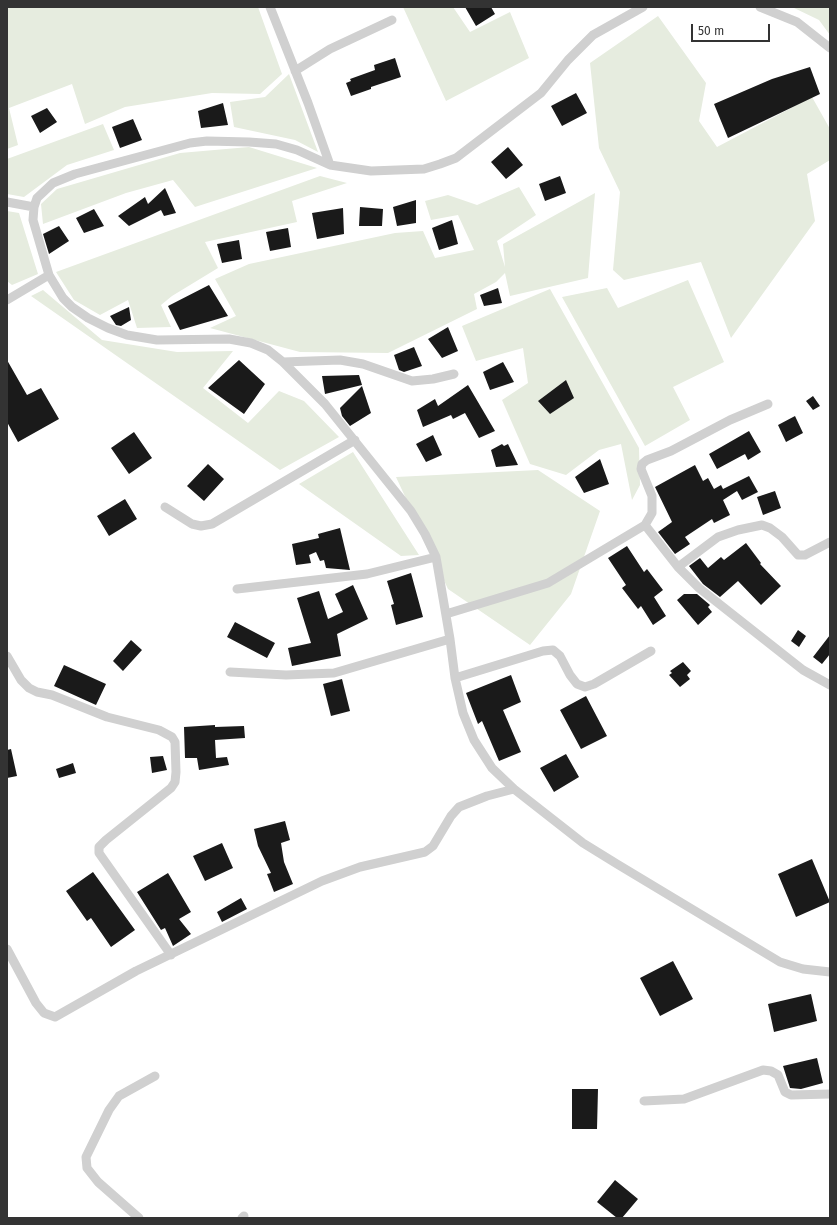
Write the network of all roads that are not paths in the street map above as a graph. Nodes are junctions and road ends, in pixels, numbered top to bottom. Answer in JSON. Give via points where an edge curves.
{"nodes":[{"id":1,"x":270,"y":7,"type":"edge"},
{"id":2,"x":643,"y":7,"type":"edge"},
{"id":3,"x":760,"y":7,"type":"edge"},
{"id":4,"x":392,"y":20,"type":"dead end"},
{"id":5,"x":830,"y":48,"type":"edge"},
{"id":6,"x":295,"y":71,"type":"junction"},
{"id":7,"x":330,"y":165,"type":"junction"},
{"id":8,"x":7,"y":202,"type":"edge"},
{"id":9,"x":34,"y":207,"type":"junction"},
{"id":10,"x":49,"y":275,"type":"junction"},
{"id":11,"x":7,"y":300,"type":"edge"},
{"id":12,"x":283,"y":362,"type":"junction"},
{"id":13,"x":454,"y":374,"type":"dead end"},
{"id":14,"x":768,"y":404,"type":"dead end"},
{"id":15,"x":355,"y":440,"type":"junction"},
{"id":16,"x":165,"y":507,"type":"dead end"},
{"id":17,"x":645,"y":525,"type":"junction"},
{"id":18,"x":830,"y":542,"type":"edge"},
{"id":19,"x":436,"y":557,"type":"junction"},
{"id":20,"x":678,"y":567,"type":"junction"},
{"id":21,"x":237,"y":589,"type":"dead end"},
{"id":22,"x":446,"y":614,"type":"junction"},
{"id":23,"x":450,"y":639,"type":"junction"},
{"id":24,"x":651,"y":651,"type":"dead end"},
{"id":25,"x":7,"y":656,"type":"edge"},
{"id":26,"x":230,"y":672,"type":"dead end"},
{"id":27,"x":455,"y":678,"type":"junction"},
{"id":28,"x":830,"y":685,"type":"edge"},
{"id":29,"x":514,"y":789,"type":"junction"},
{"id":30,"x":7,"y":949,"type":"edge"},
{"id":31,"x":171,"y":955,"type":"junction"},
{"id":32,"x":830,"y":972,"type":"edge"},
{"id":33,"x":156,"y":1076,"type":"dead end"},
{"id":34,"x":830,"y":1094,"type":"edge"},
{"id":35,"x":644,"y":1101,"type":"dead end"},
{"id":36,"x":139,"y":1218,"type":"edge"}],
"edges":[{"from":1,"to":6,"type":"street"},
{"from":2,"to":7,"type":"street","via":[[593,35],[541,93],[456,158],[424,169],[403,171],[371,171]]},
{"from":3,"to":5,"type":"street","via":[[797,22]]},
{"from":4,"to":6,"type":"street","via":[[330,48]]},
{"from":6,"to":7,"type":"street"},
{"from":7,"to":9,"type":"street","via":[[297,150],[276,144],[190,143],[75,174],[52,183],[37,198]]},
{"from":8,"to":9,"type":"street"},
{"from":9,"to":10,"type":"street","via":[[33,220]]},
{"from":10,"to":11,"type":"street"},
{"from":10,"to":12,"type":"street","via":[[63,298],[72,307],[108,328],[127,335],[157,340],[229,339],[251,343],[268,350]]},
{"from":12,"to":13,"type":"street","via":[[340,360],[363,364],[412,381]]},
{"from":12,"to":15,"type":"street","via":[[306,383]]},
{"from":14,"to":17,"type":"street","via":[[642,464],[641,469],[652,496],[652,513]]},
{"from":15,"to":16,"type":"street","via":[[212,524],[192,524]]},
{"from":15,"to":19,"type":"street","via":[[411,510]]},
{"from":17,"to":20,"type":"street"},
{"from":17,"to":22,"type":"street","via":[[548,583]]},
{"from":18,"to":20,"type":"street","via":[[804,555],[798,555],[782,537],[762,525],[718,537]]},
{"from":19,"to":21,"type":"street","via":[[367,574]]},
{"from":19,"to":22,"type":"street"},
{"from":20,"to":28,"type":"street","via":[[698,588],[803,670]]},
{"from":22,"to":23,"type":"street"},
{"from":23,"to":26,"type":"street","via":[[334,673],[286,676]]},
{"from":23,"to":27,"type":"street"},
{"from":24,"to":27,"type":"street","via":[[594,684],[584,687],[577,684],[560,656],[553,650],[543,650]]},
{"from":25,"to":31,"type":"street","via":[[21,680],[33,690],[107,717],[159,730],[172,737],[175,742],[176,772],[171,788],[99,847],[99,853]]},
{"from":27,"to":29,"type":"street","via":[[463,713],[474,740],[492,768]]},
{"from":29,"to":31,"type":"street","via":[[460,807],[451,816],[433,846],[425,852],[360,867],[322,881]]},
{"from":29,"to":32,"type":"street","via":[[597,851],[780,962],[803,969]]},
{"from":30,"to":31,"type":"street","via":[[36,1003],[44,1013],[55,1017],[136,971]]},
{"from":33,"to":36,"type":"street","via":[[119,1096],[109,1110],[86,1157],[87,1168],[98,1182]]},
{"from":34,"to":35,"type":"street","via":[[791,1096],[785,1092],[778,1075],[763,1070],[684,1099]]}]}
